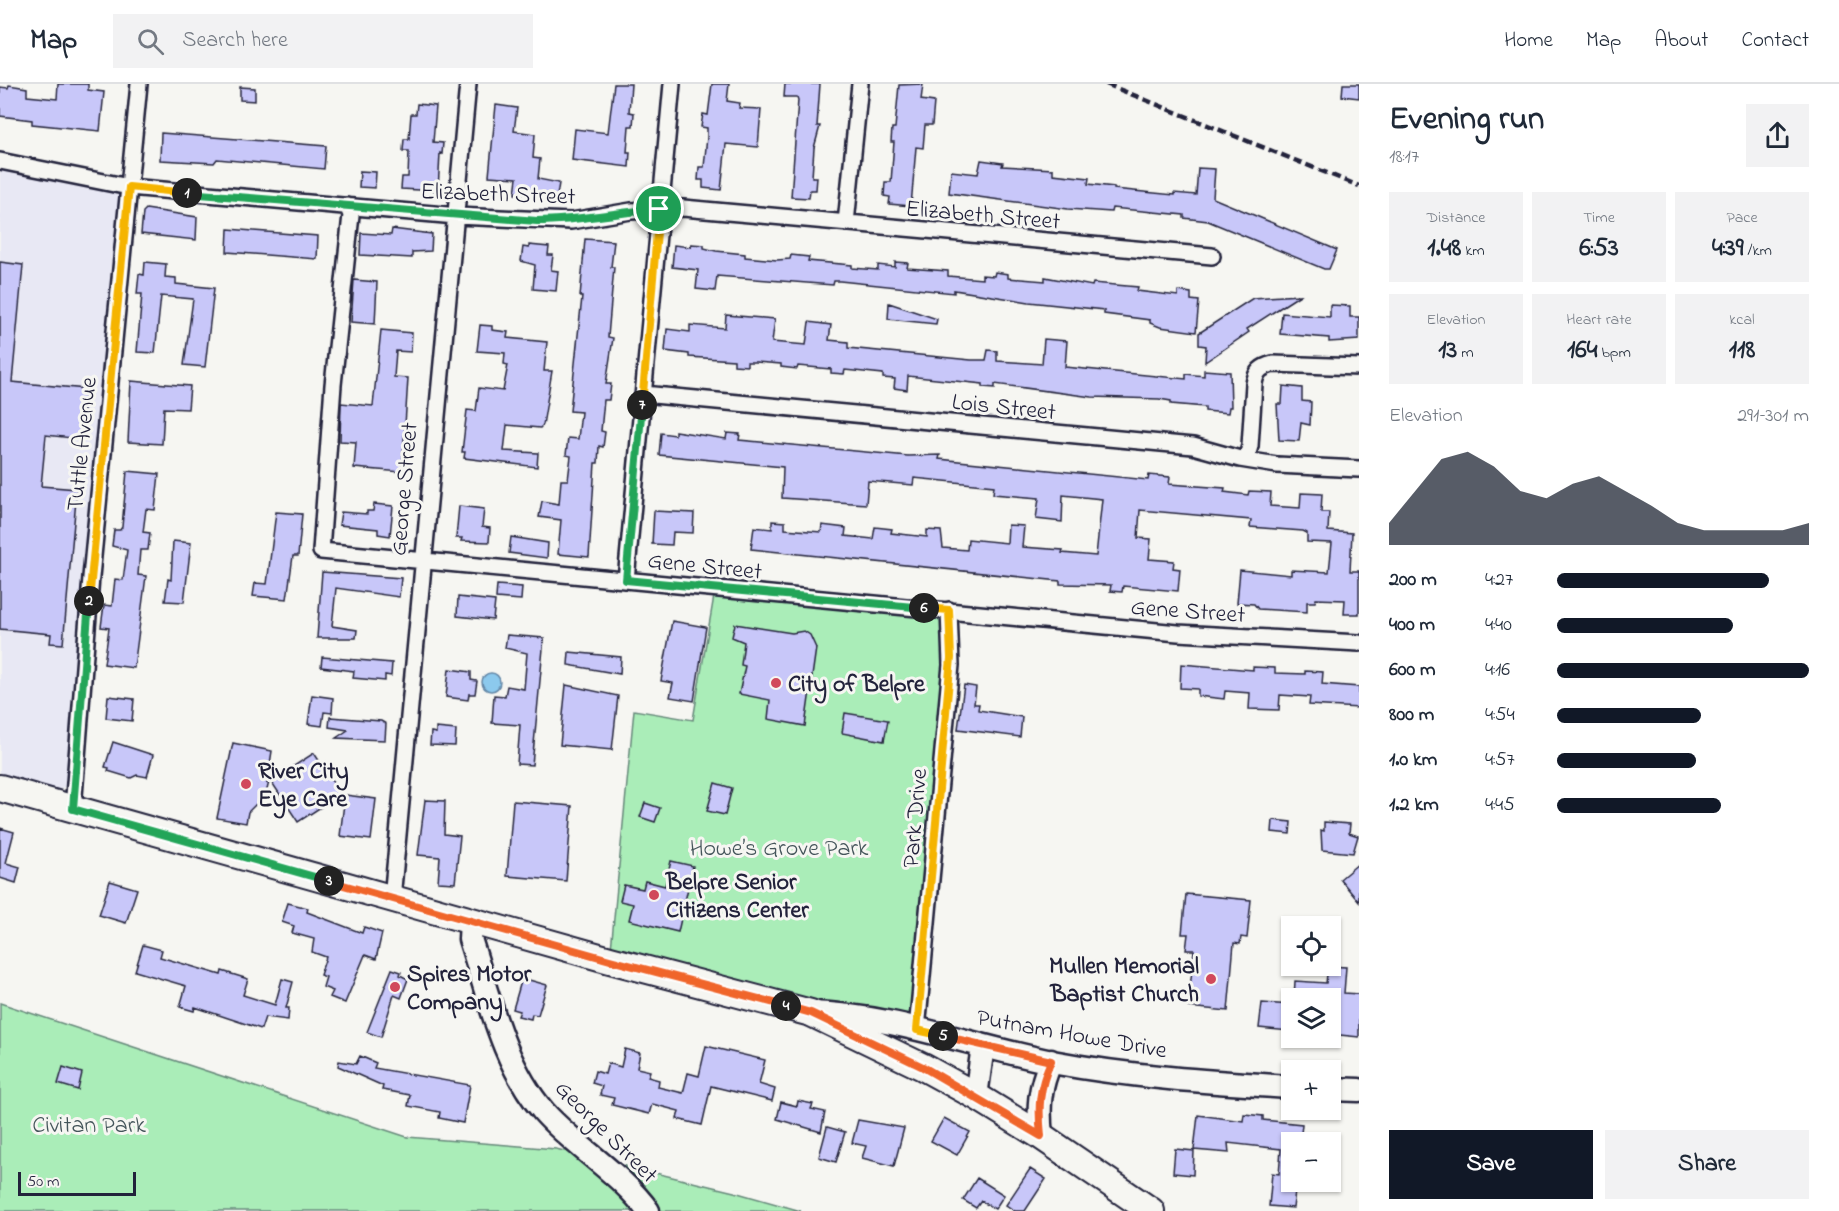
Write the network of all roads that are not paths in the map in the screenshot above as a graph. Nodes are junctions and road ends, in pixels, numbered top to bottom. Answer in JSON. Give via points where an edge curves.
{"nodes":[{"id":1,"x":139,"y":84,"type":"edge"},
{"id":2,"x":468,"y":84,"type":"edge"},
{"id":3,"x":672,"y":84,"type":"edge"},
{"id":4,"x":860,"y":84,"type":"edge"},
{"id":5,"x":0,"y":161,"type":"edge"},
{"id":6,"x":129,"y":187,"type":"junction"},
{"id":7,"x":347,"y":206,"type":"junction"},
{"id":8,"x":659,"y":209,"type":"junction"},
{"id":9,"x":456,"y":216,"type":"junction"},
{"id":10,"x":846,"y":223,"type":"junction"},
{"id":11,"x":1212,"y":256,"type":"dead end"},
{"id":12,"x":1359,"y":367,"type":"edge"},
{"id":13,"x":643,"y":394,"type":"junction"},
{"id":14,"x":1246,"y":460,"type":"junction"},
{"id":15,"x":1359,"y":469,"type":"edge"},
{"id":16,"x":424,"y":560,"type":"junction"},
{"id":17,"x":626,"y":580,"type":"junction"},
{"id":18,"x":949,"y":610,"type":"junction"},
{"id":19,"x":1359,"y":643,"type":"edge"},
{"id":20,"x":0,"y":788,"type":"edge"},
{"id":21,"x":73,"y":809,"type":"junction"},
{"id":22,"x":392,"y":899,"type":"junction"},
{"id":23,"x":471,"y":921,"type":"junction"},
{"id":24,"x":811,"y":1013,"type":"junction"},
{"id":25,"x":917,"y":1030,"type":"junction"},
{"id":26,"x":983,"y":1046,"type":"junction"},
{"id":27,"x":1051,"y":1061,"type":"junction"},
{"id":28,"x":1281,"y":1086,"type":"edge"},
{"id":29,"x":1341,"y":1089,"type":"edge"},
{"id":30,"x":1359,"y":1090,"type":"edge"},
{"id":31,"x":976,"y":1096,"type":"junction"},
{"id":32,"x":1041,"y":1136,"type":"junction"},
{"id":33,"x":648,"y":1211,"type":"edge"},
{"id":34,"x":1151,"y":1211,"type":"edge"}],
"edges":[{"from":1,"to":6,"type":"street","name":"Tuttle Avenue"},
{"from":2,"to":9,"type":"street","name":"George Street"},
{"from":3,"to":8,"type":"street"},
{"from":4,"to":10,"type":"street"},
{"from":5,"to":6,"type":"street","name":"Elizabeth Street"},
{"from":6,"to":7,"type":"street","name":"Elizabeth Street"},
{"from":6,"to":21,"type":"street","name":"Tuttle Avenue"},
{"from":7,"to":9,"type":"street","name":"Elizabeth Street"},
{"from":7,"to":16,"type":"street","name":"Gene Street","via":[[351,215],[321,551]]},
{"from":8,"to":9,"type":"street","name":"Elizabeth Street","via":[[571,221]]},
{"from":8,"to":10,"type":"street","name":"Elizabeth Street"},
{"from":8,"to":13,"type":"street"},
{"from":9,"to":16,"type":"street","name":"George Street"},
{"from":10,"to":11,"type":"street","name":"Elizabeth Street"},
{"from":12,"to":14,"type":"street","via":[[1264,366],[1254,384]]},
{"from":13,"to":14,"type":"street","name":"Lois Street","via":[[1193,446]]},
{"from":13,"to":17,"type":"street"},
{"from":14,"to":15,"type":"street","name":"Lois Street"},
{"from":16,"to":17,"type":"street","name":"Gene Street"},
{"from":16,"to":22,"type":"street","name":"George Street"},
{"from":17,"to":18,"type":"street","name":"Gene Street"},
{"from":18,"to":19,"type":"street","name":"Gene Street","via":[[1178,633]]},
{"from":18,"to":25,"type":"street","name":"Park Drive","via":[[951,665]]},
{"from":20,"to":21,"type":"main road"},
{"from":21,"to":22,"type":"main road"},
{"from":22,"to":23,"type":"main road"},
{"from":23,"to":24,"type":"main road"},
{"from":23,"to":33,"type":"street","name":"George Street","via":[[470,939],[512,1061],[525,1087],[567,1136]]},
{"from":24,"to":25,"type":"street","name":"Putnam Howe Drive","via":[[847,1014]]},
{"from":24,"to":31,"type":"main road"},
{"from":25,"to":26,"type":"street","name":"Putnam Howe Drive"},
{"from":26,"to":27,"type":"street","name":"Putnam Howe Drive"},
{"from":26,"to":31,"type":"street"},
{"from":27,"to":28,"type":"street","name":"Putnam Howe Drive","via":[[1153,1078]]},
{"from":27,"to":32,"type":"street","via":[[1041,1083]]},
{"from":29,"to":30,"type":"street"},
{"from":31,"to":32,"type":"main road"},
{"from":32,"to":34,"type":"main road"}]}
